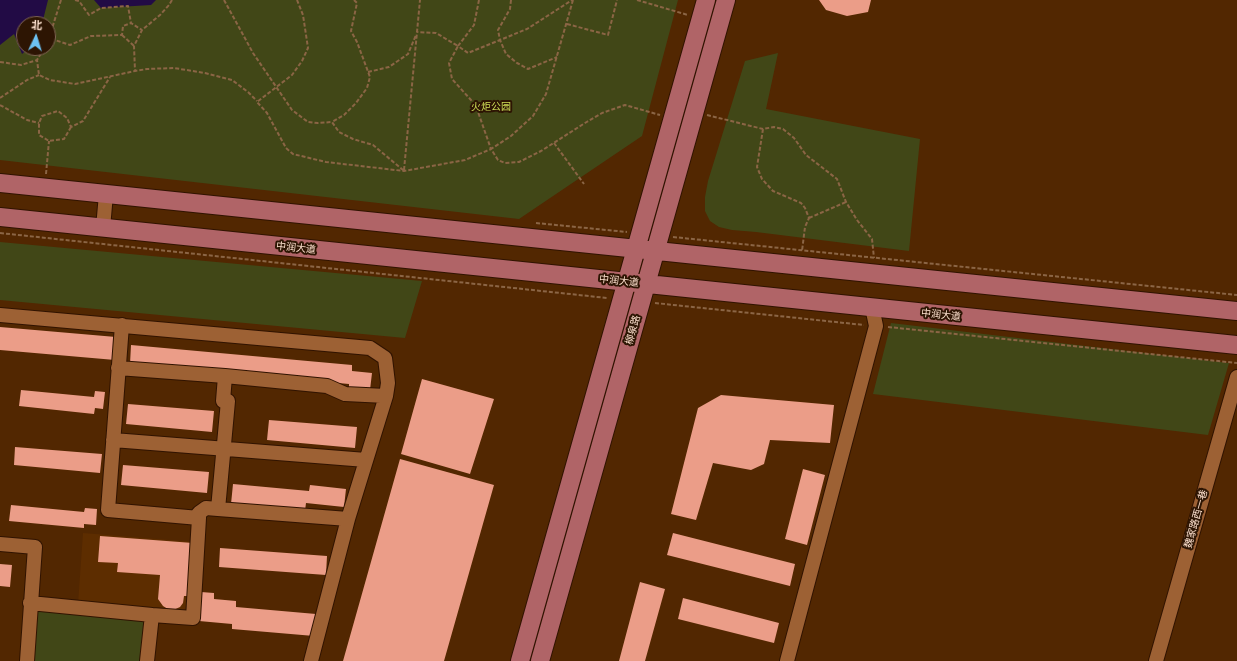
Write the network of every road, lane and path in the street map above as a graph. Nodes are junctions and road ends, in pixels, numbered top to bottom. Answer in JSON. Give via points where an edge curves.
{"nodes":[{"id":1,"x":61,"y":0,"type":"edge"},
{"id":2,"x":76,"y":0,"type":"edge"},
{"id":3,"x":172,"y":0,"type":"edge"},
{"id":4,"x":224,"y":0,"type":"edge"},
{"id":5,"x":297,"y":0,"type":"edge"},
{"id":6,"x":354,"y":0,"type":"edge"},
{"id":7,"x":420,"y":0,"type":"edge"},
{"id":8,"x":479,"y":0,"type":"edge"},
{"id":9,"x":511,"y":0,"type":"edge"},
{"id":10,"x":573,"y":0,"type":"edge"},
{"id":11,"x":617,"y":0,"type":"edge"},
{"id":12,"x":637,"y":0,"type":"edge"},
{"id":13,"x":706,"y":0,"type":"edge"},
{"id":14,"x":726,"y":0,"type":"edge"},
{"id":15,"x":56,"y":16,"type":"edge"},
{"id":16,"x":701,"y":19,"type":"junction"},
{"id":17,"x":131,"y":23,"type":"junction"},
{"id":18,"x":567,"y":24,"type":"junction"},
{"id":19,"x":142,"y":30,"type":"junction"},
{"id":20,"x":417,"y":32,"type":"junction"},
{"id":21,"x":122,"y":35,"type":"junction"},
{"id":22,"x":500,"y":40,"type":"junction"},
{"id":23,"x":56,"y":41,"type":"edge"},
{"id":24,"x":134,"y":46,"type":"junction"},
{"id":25,"x":458,"y":46,"type":"junction"},
{"id":26,"x":39,"y":56,"type":"edge"},
{"id":27,"x":558,"y":56,"type":"junction"},
{"id":28,"x":37,"y":60,"type":"junction"},
{"id":29,"x":0,"y":62,"type":"edge"},
{"id":30,"x":134,"y":71,"type":"junction"},
{"id":31,"x":368,"y":72,"type":"junction"},
{"id":32,"x":40,"y":75,"type":"junction"},
{"id":33,"x":110,"y":76,"type":"junction"},
{"id":34,"x":276,"y":87,"type":"junction"},
{"id":35,"x":0,"y":98,"type":"edge"},
{"id":36,"x":258,"y":102,"type":"junction"},
{"id":37,"x":0,"y":105,"type":"edge"},
{"id":38,"x":694,"y":112,"type":"junction"},
{"id":39,"x":673,"y":118,"type":"junction"},
{"id":40,"x":332,"y":122,"type":"junction"},
{"id":41,"x":39,"y":123,"type":"junction"},
{"id":42,"x":72,"y":127,"type":"junction"},
{"id":43,"x":763,"y":129,"type":"junction"},
{"id":44,"x":49,"y":141,"type":"junction"},
{"id":45,"x":554,"y":143,"type":"junction"},
{"id":46,"x":491,"y":149,"type":"junction"},
{"id":47,"x":404,"y":171,"type":"junction"},
{"id":48,"x":48,"y":178,"type":"junction"},
{"id":49,"x":0,"y":183,"type":"edge"},
{"id":50,"x":584,"y":184,"type":"dead end"},
{"id":51,"x":106,"y":194,"type":"junction"},
{"id":52,"x":846,"y":202,"type":"junction"},
{"id":53,"x":0,"y":217,"type":"edge"},
{"id":54,"x":809,"y":218,"type":"junction"},
{"id":55,"x":529,"y":222,"type":"dead end"},
{"id":56,"x":103,"y":228,"type":"junction"},
{"id":57,"x":638,"y":241,"type":"junction"},
{"id":58,"x":657,"y":243,"type":"junction"},
{"id":59,"x":802,"y":258,"type":"junction"},
{"id":60,"x":875,"y":265,"type":"junction"},
{"id":61,"x":627,"y":282,"type":"junction"},
{"id":62,"x":646,"y":284,"type":"junction"},
{"id":63,"x":1237,"y":295,"type":"edge"},
{"id":64,"x":872,"y":307,"type":"junction"},
{"id":65,"x":1237,"y":311,"type":"edge"},
{"id":66,"x":0,"y":315,"type":"edge"},
{"id":67,"x":122,"y":325,"type":"junction"},
{"id":68,"x":1237,"y":345,"type":"edge"},
{"id":69,"x":118,"y":368,"type":"junction"},
{"id":70,"x":225,"y":376,"type":"junction"},
{"id":71,"x":1237,"y":377,"type":"edge"},
{"id":72,"x":386,"y":396,"type":"junction"},
{"id":73,"x":113,"y":440,"type":"junction"},
{"id":74,"x":224,"y":449,"type":"junction"},
{"id":75,"x":366,"y":460,"type":"junction"},
{"id":76,"x":218,"y":509,"type":"junction"},
{"id":77,"x":199,"y":518,"type":"junction"},
{"id":78,"x":348,"y":519,"type":"junction"},
{"id":79,"x":0,"y":544,"type":"edge"},
{"id":80,"x":30,"y":604,"type":"junction"},
{"id":81,"x":152,"y":615,"type":"junction"},
{"id":82,"x":27,"y":661,"type":"edge"},
{"id":83,"x":147,"y":661,"type":"edge"},
{"id":84,"x":311,"y":661,"type":"edge"},
{"id":85,"x":520,"y":661,"type":"edge"},
{"id":86,"x":540,"y":661,"type":"edge"},
{"id":87,"x":787,"y":661,"type":"edge"},
{"id":88,"x":1156,"y":661,"type":"edge"}],
"edges":[{"from":1,"to":15,"type":"path"},
{"from":2,"to":17,"type":"path","via":[[89,15],[101,8],[128,6]]},
{"from":3,"to":19,"type":"path","via":[[160,15]]},
{"from":4,"to":34,"type":"path"},
{"from":5,"to":34,"type":"path","via":[[303,15],[308,48],[292,75]]},
{"from":6,"to":31,"type":"path","via":[[357,3],[351,31]]},
{"from":7,"to":20,"type":"path"},
{"from":8,"to":25,"type":"path","via":[[474,25]]},
{"from":9,"to":22,"type":"path","via":[[510,9],[498,30]]},
{"from":10,"to":18,"type":"path"},
{"from":10,"to":22,"type":"path","via":[[527,29]]},
{"from":11,"to":18,"type":"path","via":[[608,34]]},
{"from":12,"to":16,"type":"path"},
{"from":13,"to":16,"type":"main road","name":"柳泉路"},
{"from":14,"to":38,"type":"main road","name":"柳泉路"},
{"from":16,"to":39,"type":"main road","name":"柳泉路"},
{"from":17,"to":19,"type":"path"},
{"from":17,"to":21,"type":"path","via":[[123,26]]},
{"from":18,"to":27,"type":"path"},
{"from":19,"to":24,"type":"path"},
{"from":20,"to":25,"type":"path","via":[[436,33]]},
{"from":20,"to":31,"type":"path","via":[[408,54],[389,68]]},
{"from":20,"to":47,"type":"path"},
{"from":21,"to":23,"type":"path","via":[[91,36],[70,45]]},
{"from":21,"to":24,"type":"path"},
{"from":22,"to":25,"type":"path","via":[[468,53]]},
{"from":22,"to":27,"type":"path","via":[[506,54],[528,68]]},
{"from":24,"to":30,"type":"path"},
{"from":25,"to":46,"type":"path","via":[[449,63],[452,79],[472,100]]},
{"from":26,"to":28,"type":"path"},
{"from":27,"to":46,"type":"path","via":[[546,94],[533,116],[511,136]]},
{"from":28,"to":29,"type":"path","via":[[21,65]]},
{"from":28,"to":32,"type":"path"},
{"from":30,"to":33,"type":"path"},
{"from":30,"to":36,"type":"path","via":[[174,68],[205,73],[232,80]]},
{"from":31,"to":40,"type":"path","via":[[370,77],[367,88],[344,115]]},
{"from":32,"to":33,"type":"path","via":[[50,80],[76,84]]},
{"from":32,"to":35,"type":"path","via":[[27,80]]},
{"from":33,"to":42,"type":"path","via":[[83,121]]},
{"from":34,"to":36,"type":"path"},
{"from":34,"to":40,"type":"path","via":[[292,110],[308,122]]},
{"from":36,"to":47,"type":"path","via":[[286,148],[294,154],[326,162]]},
{"from":37,"to":41,"type":"path","via":[[27,120]]},
{"from":38,"to":43,"type":"path"},
{"from":38,"to":58,"type":"main road","name":"柳泉路"},
{"from":39,"to":45,"type":"path","via":[[625,105],[602,113]]},
{"from":39,"to":57,"type":"main road","name":"柳泉路"},
{"from":40,"to":47,"type":"path","via":[[339,132],[373,145]]},
{"from":41,"to":42,"type":"path","via":[[42,116],[58,111],[67,118]]},
{"from":41,"to":44,"type":"path","via":[[40,135]]},
{"from":42,"to":44,"type":"path","via":[[64,139]]},
{"from":43,"to":52,"type":"path","via":[[783,129],[794,138],[806,155],[836,179]]},
{"from":43,"to":54,"type":"path","via":[[757,167],[762,178],[773,191],[800,203]]},
{"from":44,"to":48,"type":"path"},
{"from":45,"to":46,"type":"path","via":[[520,162],[498,160]]},
{"from":45,"to":50,"type":"path"},
{"from":46,"to":47,"type":"path","via":[[465,160]]},
{"from":48,"to":49,"type":"main road"},
{"from":48,"to":51,"type":"main road"},
{"from":51,"to":56,"type":"street"},
{"from":51,"to":57,"type":"main road"},
{"from":52,"to":54,"type":"path"},
{"from":52,"to":60,"type":"path","via":[[872,239]]},
{"from":53,"to":56,"type":"main road","name":"中润大道"},
{"from":54,"to":59,"type":"path","via":[[805,227]]},
{"from":55,"to":57,"type":"path"},
{"from":56,"to":61,"type":"main road","name":"中润大道"},
{"from":57,"to":58,"type":"main road"},
{"from":57,"to":61,"type":"main road","name":"柳泉路"},
{"from":58,"to":59,"type":"main road"},
{"from":58,"to":59,"type":"path"},
{"from":58,"to":62,"type":"main road","name":"柳泉路"},
{"from":59,"to":60,"type":"main road"},
{"from":59,"to":60,"type":"path"},
{"from":60,"to":63,"type":"path"},
{"from":60,"to":65,"type":"main road"},
{"from":61,"to":62,"type":"main road","name":"中润大道"},
{"from":61,"to":85,"type":"main road","name":"柳泉路"},
{"from":62,"to":64,"type":"main road","name":"中润大道"},
{"from":62,"to":86,"type":"main road","name":"柳泉路"},
{"from":64,"to":68,"type":"main road","name":"中润大道"},
{"from":64,"to":87,"type":"street","via":[[876,326]]},
{"from":66,"to":67,"type":"street"},
{"from":67,"to":69,"type":"street"},
{"from":67,"to":72,"type":"street","via":[[370,348],[385,358],[388,383]]},
{"from":69,"to":70,"type":"street"},
{"from":69,"to":73,"type":"street"},
{"from":70,"to":72,"type":"street","via":[[327,386],[345,394]]},
{"from":70,"to":74,"type":"street","via":[[223,401],[228,401]]},
{"from":71,"to":88,"type":"street","name":"魏家路西一巷"},
{"from":72,"to":75,"type":"street"},
{"from":73,"to":74,"type":"street"},
{"from":73,"to":77,"type":"street","via":[[108,510]]},
{"from":74,"to":75,"type":"street"},
{"from":74,"to":76,"type":"street"},
{"from":75,"to":78,"type":"street"},
{"from":76,"to":77,"type":"street","via":[[206,508],[199,513]]},
{"from":76,"to":78,"type":"street"},
{"from":77,"to":81,"type":"street","via":[[193,618]]},
{"from":78,"to":84,"type":"street"},
{"from":79,"to":80,"type":"street","via":[[35,547]]},
{"from":80,"to":81,"type":"street"},
{"from":80,"to":82,"type":"street"},
{"from":81,"to":83,"type":"street"}]}
